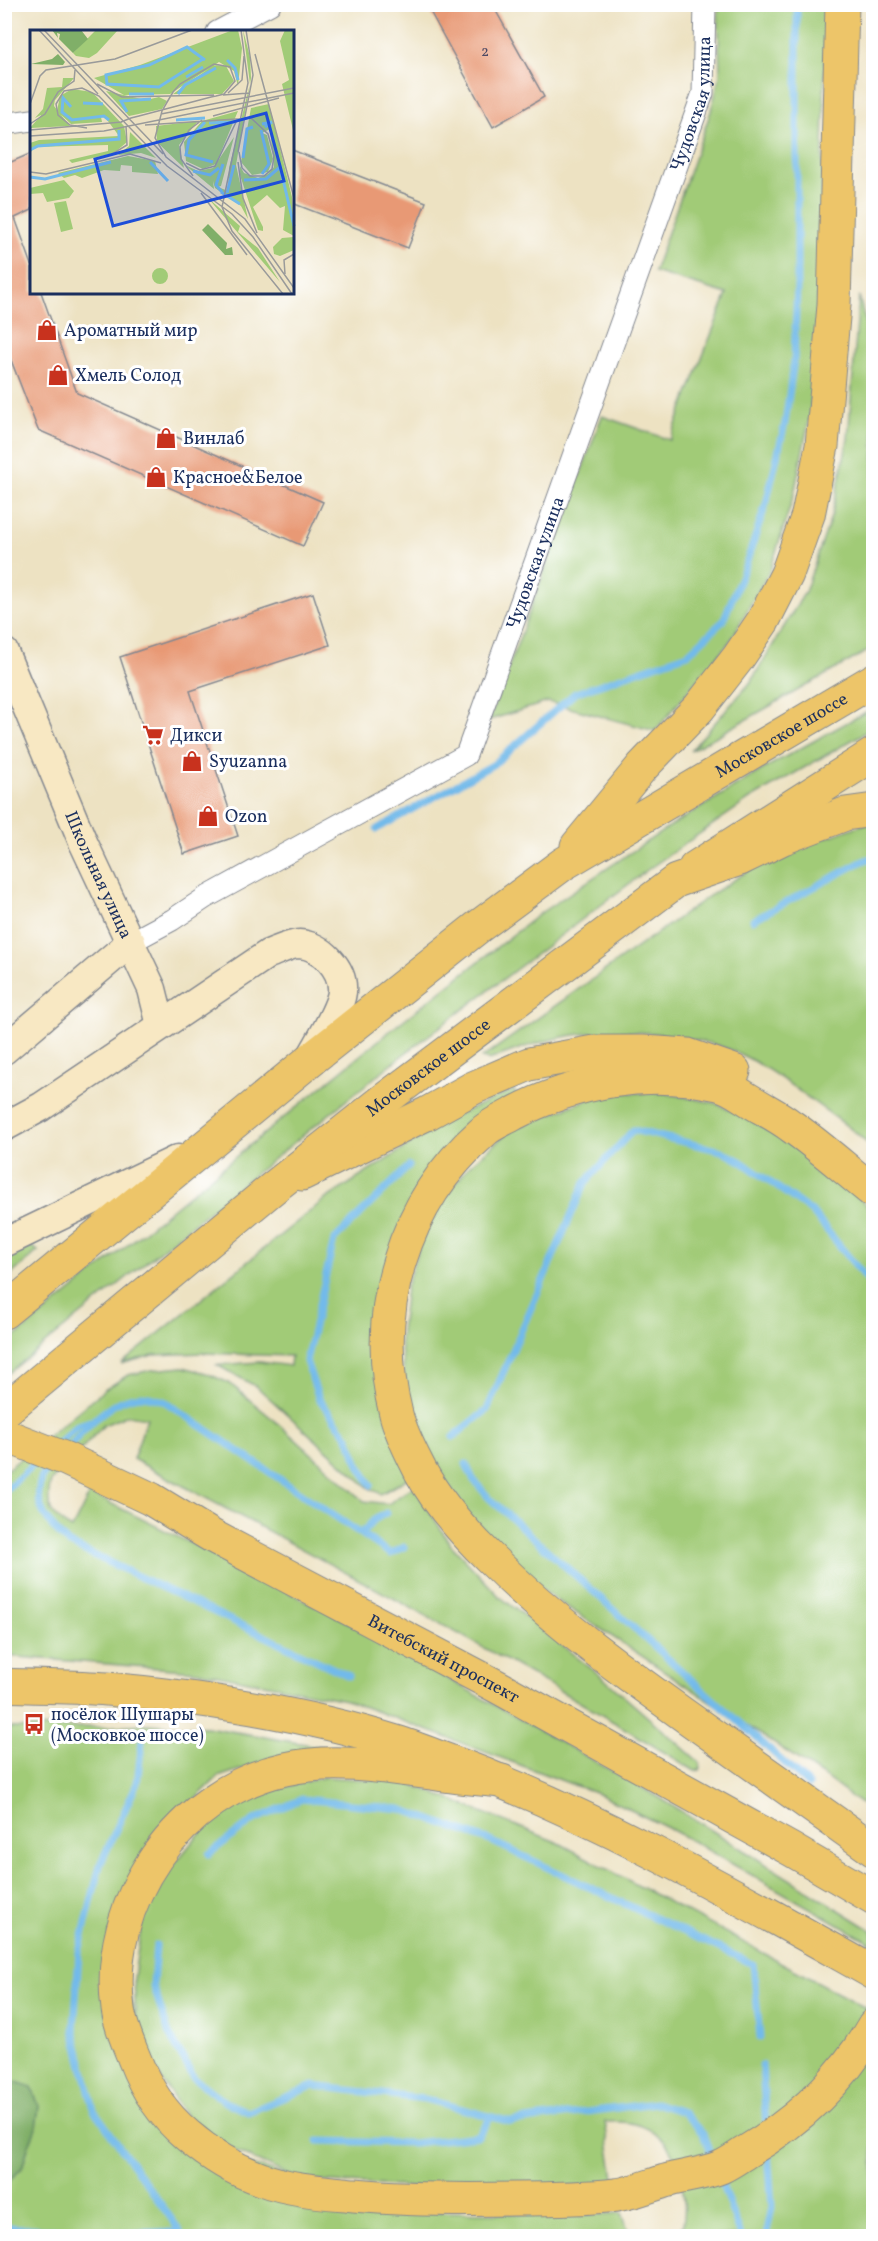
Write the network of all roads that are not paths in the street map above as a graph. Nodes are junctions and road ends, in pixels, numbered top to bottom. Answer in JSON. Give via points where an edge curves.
{"nodes":[{"id":1,"x":270,"y":4,"type":"edge"},
{"id":2,"x":705,"y":4,"type":"edge"},
{"id":3,"x":842,"y":4,"type":"edge"},
{"id":4,"x":221,"y":30,"type":"edge"},
{"id":5,"x":30,"y":120,"type":"edge"},
{"id":6,"x":4,"y":124,"type":"edge"},
{"id":7,"x":4,"y":652,"type":"edge"},
{"id":8,"x":873,"y":680,"type":"edge"},
{"id":9,"x":873,"y":754,"type":"edge"},
{"id":10,"x":873,"y":810,"type":"edge"},
{"id":11,"x":563,"y":864,"type":"junction"},
{"id":12,"x":676,"y":881,"type":"junction"},
{"id":13,"x":131,"y":942,"type":"junction"},
{"id":14,"x":161,"y":1024,"type":"junction"},
{"id":15,"x":4,"y":1050,"type":"edge"},
{"id":16,"x":309,"y":1061,"type":"junction"},
{"id":17,"x":4,"y":1127,"type":"edge"},
{"id":18,"x":205,"y":1146,"type":"junction"},
{"id":19,"x":873,"y":1185,"type":"edge"},
{"id":20,"x":273,"y":1188,"type":"junction"},
{"id":21,"x":873,"y":1192,"type":"edge"},
{"id":22,"x":4,"y":1243,"type":"edge"},
{"id":23,"x":4,"y":1312,"type":"edge"},
{"id":24,"x":4,"y":1411,"type":"edge"},
{"id":25,"x":4,"y":1435,"type":"edge"},
{"id":26,"x":4,"y":1685,"type":"edge"},
{"id":27,"x":502,"y":1781,"type":"junction"},
{"id":28,"x":873,"y":1850,"type":"edge"},
{"id":29,"x":873,"y":1898,"type":"edge"},
{"id":30,"x":873,"y":1973,"type":"edge"},
{"id":31,"x":873,"y":2025,"type":"edge"}],
"edges":[{"from":1,"to":4,"type":"street"},
{"from":2,"to":13,"type":"street","name":"Чудовская улица","via":[[703,93],[466,755]]},
{"from":3,"to":11,"type":"main road","via":[[834,305],[822,446],[808,515],[787,574],[738,658]]},
{"from":5,"to":6,"type":"street"},
{"from":7,"to":13,"type":"street","name":"Школьная улица","via":[[83,842]]},
{"from":8,"to":11,"type":"main road","name":"Московское шоссе"},
{"from":9,"to":12,"type":"main road","name":"Московское шоссе"},
{"from":10,"to":12,"type":"main road","via":[[844,814],[741,859]]},
{"from":11,"to":16,"type":"main road","name":"Московское шоссе"},
{"from":12,"to":20,"type":"main road","name":"Московское шоссе"},
{"from":13,"to":14,"type":"street","via":[[152,989]]},
{"from":13,"to":15,"type":"street","name":"Школьная улица"},
{"from":14,"to":16,"type":"street","via":[[268,954],[298,944],[316,948],[332,962],[340,976],[342,992]]},
{"from":14,"to":17,"type":"street","via":[[41,1107]]},
{"from":16,"to":18,"type":"main road","name":"Московское шоссе"},
{"from":18,"to":22,"type":"street"},
{"from":18,"to":23,"type":"main road","name":"Московское шоссе"},
{"from":19,"to":20,"type":"main road","via":[[829,1133],[802,1110],[752,1079],[688,1055],[594,1052],[529,1064]]},
{"from":20,"to":24,"type":"main road","name":"Московское шоссе"},
{"from":21,"to":28,"type":"main road","via":[[790,1125],[722,1084],[654,1077],[598,1082],[541,1100],[485,1129],[462,1152],[413,1222],[396,1273],[387,1326],[396,1414],[423,1476],[460,1528],[523,1592],[612,1663]]},
{"from":25,"to":29,"type":"main road","name":"Витебский проспект","via":[[66,1459],[151,1500],[500,1688]]},
{"from":26,"to":27,"type":"main road","via":[[106,1689],[235,1705],[397,1742]]},
{"from":27,"to":30,"type":"main road","via":[[674,1862]]},
{"from":27,"to":31,"type":"main road","via":[[399,1768],[287,1768],[236,1786],[186,1821],[167,1841],[130,1908],[119,1951],[118,2011],[143,2081],[183,2132],[226,2162],[262,2180],[329,2193],[457,2200],[621,2195],[720,2167],[764,2142],[836,2078]]}]}
